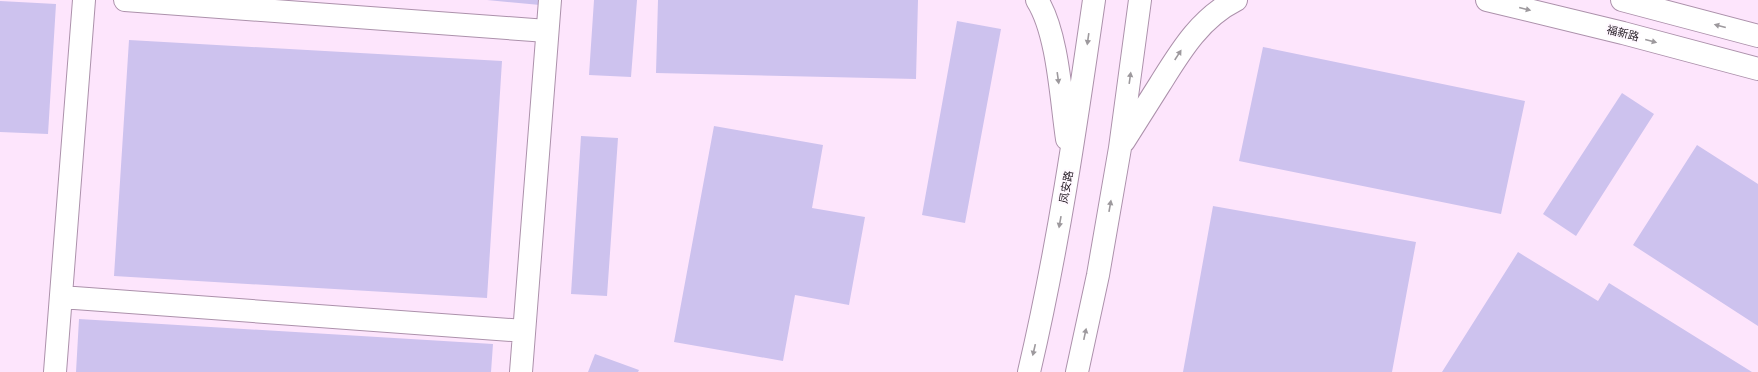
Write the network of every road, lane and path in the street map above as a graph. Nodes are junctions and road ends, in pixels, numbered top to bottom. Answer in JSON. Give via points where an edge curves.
{"nodes":[{"id":1,"x":84,"y":0,"type":"edge"},
{"id":2,"x":125,"y":0,"type":"edge"},
{"id":3,"x":550,"y":0,"type":"edge"},
{"id":4,"x":1037,"y":0,"type":"edge"},
{"id":5,"x":1094,"y":0,"type":"edge"},
{"id":6,"x":1140,"y":0,"type":"edge"},
{"id":7,"x":1236,"y":0,"type":"edge"},
{"id":8,"x":1487,"y":0,"type":"edge"},
{"id":9,"x":1622,"y":0,"type":"edge"},
{"id":10,"x":547,"y":31,"type":"junction"},
{"id":11,"x":1758,"y":36,"type":"edge"},
{"id":12,"x":1758,"y":69,"type":"edge"},
{"id":13,"x":1120,"y":148,"type":"junction"},
{"id":14,"x":1070,"y":164,"type":"junction"},
{"id":15,"x":61,"y":297,"type":"junction"},
{"id":16,"x":524,"y":331,"type":"junction"},
{"id":17,"x":55,"y":372,"type":"edge"},
{"id":18,"x":521,"y":372,"type":"edge"},
{"id":19,"x":1029,"y":372,"type":"edge"},
{"id":20,"x":1077,"y":372,"type":"edge"}],
"edges":[{"from":1,"to":15,"type":"street"},
{"from":2,"to":10,"type":"street"},
{"from":3,"to":10,"type":"street"},
{"from":4,"to":14,"type":"street","one_way":true,"via":[[1054,44]]},
{"from":5,"to":14,"type":"street","name":"凤安路","one_way":true},
{"from":13,"to":6,"type":"street","one_way":true},
{"from":13,"to":7,"type":"street","one_way":true,"via":[[1194,33],[1211,17]]},
{"from":8,"to":12,"type":"street","name":"福新路","one_way":true},
{"from":11,"to":9,"type":"street","one_way":true},
{"from":10,"to":16,"type":"street"},
{"from":20,"to":13,"type":"street","one_way":true,"via":[[1098,275]]},
{"from":14,"to":19,"type":"street","name":"凤安路","one_way":true,"via":[[1043,315]]},
{"from":15,"to":16,"type":"street"},
{"from":15,"to":17,"type":"street"},
{"from":16,"to":18,"type":"street"}]}
